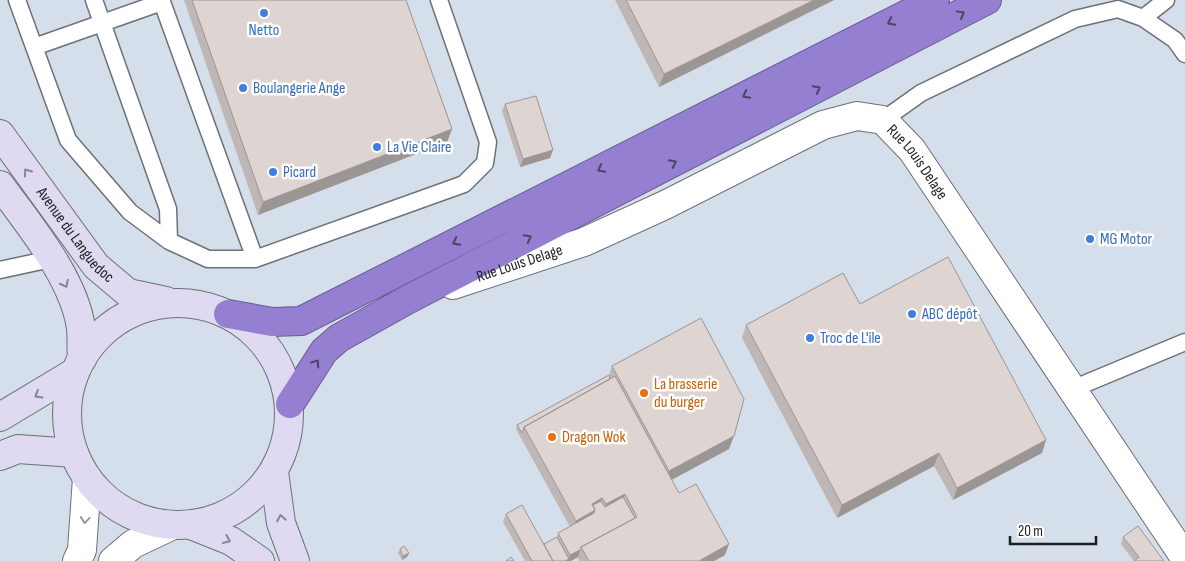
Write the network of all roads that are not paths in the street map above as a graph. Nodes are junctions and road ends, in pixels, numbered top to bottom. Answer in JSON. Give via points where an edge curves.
{"nodes":[{"id":1,"x":17,"y":0,"type":"edge"},
{"id":2,"x":94,"y":0,"type":"edge"},
{"id":3,"x":439,"y":0,"type":"edge"},
{"id":4,"x":935,"y":0,"type":"edge"},
{"id":5,"x":987,"y":0,"type":"edge"},
{"id":6,"x":1166,"y":0,"type":"edge"},
{"id":7,"x":1143,"y":18,"type":"junction"},
{"id":8,"x":103,"y":23,"type":"junction"},
{"id":9,"x":34,"y":46,"type":"junction"},
{"id":10,"x":1185,"y":54,"type":"edge"},
{"id":11,"x":883,"y":120,"type":"junction"},
{"id":12,"x":4,"y":143,"type":"edge"},
{"id":13,"x":0,"y":185,"type":"edge"},
{"id":14,"x":169,"y":241,"type":"junction"},
{"id":15,"x":256,"y":258,"type":"junction"},
{"id":16,"x":51,"y":259,"type":"junction"},
{"id":17,"x":0,"y":270,"type":"edge"},
{"id":18,"x":407,"y":300,"type":"junction"},
{"id":19,"x":175,"y":302,"type":"junction"},
{"id":20,"x":228,"y":314,"type":"junction"},
{"id":21,"x":1185,"y":342,"type":"edge"},
{"id":22,"x":78,"y":366,"type":"junction"},
{"id":23,"x":1070,"y":390,"type":"junction"},
{"id":24,"x":290,"y":404,"type":"junction"},
{"id":25,"x":0,"y":417,"type":"edge"},
{"id":26,"x":74,"y":453,"type":"junction"},
{"id":27,"x":0,"y":456,"type":"edge"},
{"id":28,"x":274,"y":472,"type":"junction"},
{"id":29,"x":87,"y":478,"type":"junction"},
{"id":30,"x":181,"y":526,"type":"junction"},
{"id":31,"x":1185,"y":558,"type":"edge"},
{"id":32,"x":77,"y":561,"type":"edge"},
{"id":33,"x":113,"y":561,"type":"edge"},
{"id":34,"x":260,"y":561,"type":"edge"},
{"id":35,"x":295,"y":561,"type":"edge"}],
"edges":[{"from":1,"to":9,"type":"lane"},
{"from":2,"to":8,"type":"lane"},
{"from":3,"to":15,"type":"lane","via":[[488,142],[485,163],[464,184]]},
{"from":4,"to":20,"type":"highway","one_way":true,"via":[[300,321],[272,322]]},
{"from":18,"to":5,"type":"highway","one_way":true},
{"from":6,"to":7,"type":"lane"},
{"from":7,"to":10,"type":"lane","via":[[1175,40]]},
{"from":7,"to":11,"type":"lane","via":[[1118,9],[1075,19],[921,93]]},
{"from":8,"to":9,"type":"lane"},
{"from":8,"to":14,"type":"lane","via":[[168,209]]},
{"from":8,"to":15,"type":"lane","via":[[162,2]]},
{"from":9,"to":14,"type":"lane","via":[[68,140],[130,212]]},
{"from":11,"to":18,"type":"street","name":"Rue Louis Delage","via":[[857,116],[823,125],[584,242]]},
{"from":11,"to":23,"type":"street","name":"Rue Louis Delage","via":[[912,150]]},
{"from":19,"to":12,"type":"main road","name":"Avenue du Languedoc","one_way":true,"via":[[128,293],[96,266]]},
{"from":13,"to":16,"type":"main road","name":"Avenue du Languedoc"},
{"from":14,"to":15,"type":"lane","via":[[208,259]]},
{"from":16,"to":17,"type":"lane"},
{"from":16,"to":22,"type":"main road","name":"Avenue du Languedoc","one_way":true,"via":[[68,287],[80,326]]},
{"from":24,"to":18,"type":"highway","one_way":true,"via":[[324,351],[339,338]]},
{"from":19,"to":20,"type":"main road","via":[[202,305]]},
{"from":19,"to":22,"type":"main road","via":[[147,307],[121,319],[99,336]]},
{"from":20,"to":24,"type":"main road","via":[[259,336],[280,367]]},
{"from":21,"to":23,"type":"lane"},
{"from":22,"to":25,"type":"main road","one_way":true},
{"from":22,"to":26,"type":"main road","via":[[68,399],[67,426]]},
{"from":23,"to":31,"type":"street","name":"Rue Louis Delage"},
{"from":24,"to":28,"type":"main road","via":[[290,428]]},
{"from":26,"to":27,"type":"main road","via":[[18,449]]},
{"from":26,"to":29,"type":"main road"},
{"from":28,"to":30,"type":"main road","via":[[252,498],[224,516]]},
{"from":35,"to":28,"type":"main road","one_way":true,"via":[[281,523]]},
{"from":29,"to":30,"type":"main road","via":[[109,502],[138,519]]},
{"from":29,"to":32,"type":"street","one_way":true,"via":[[82,550]]},
{"from":30,"to":33,"type":"street","via":[[132,544]]},
{"from":30,"to":34,"type":"main road","one_way":true,"via":[[231,540]]}]}
